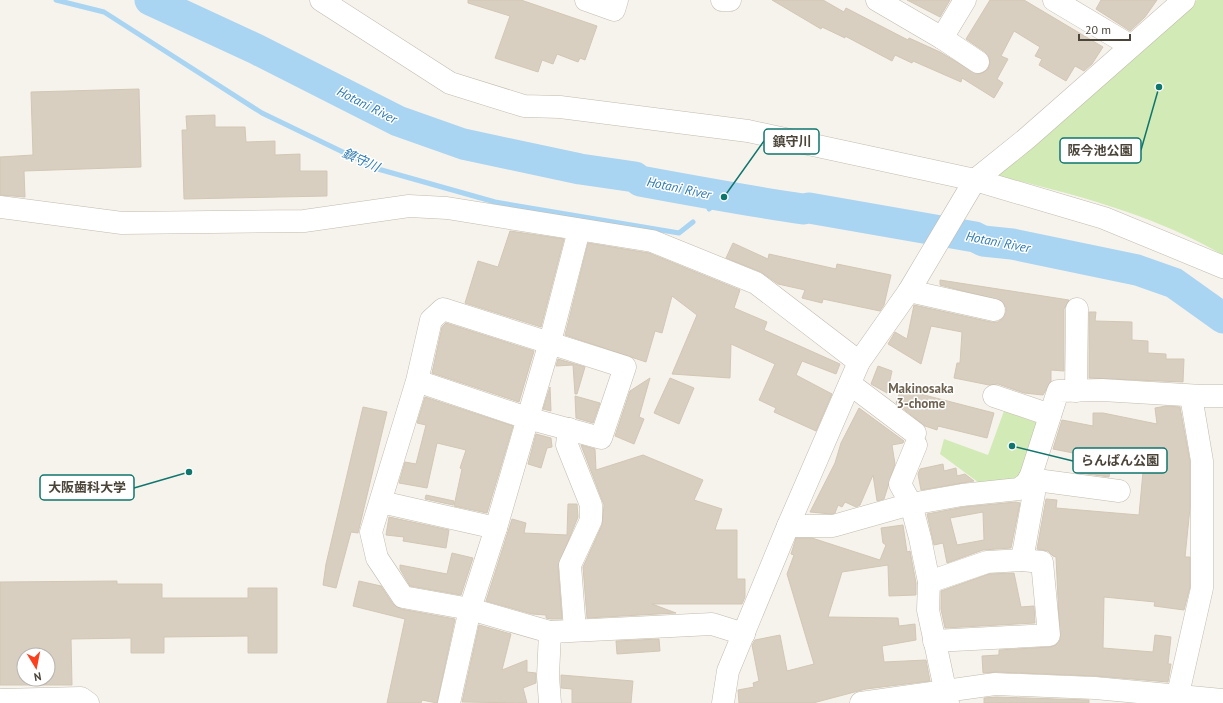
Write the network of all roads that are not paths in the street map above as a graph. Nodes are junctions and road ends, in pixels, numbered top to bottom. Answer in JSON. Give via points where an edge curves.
{"nodes":[{"id":1,"x":321,"y":0,"type":"edge"},
{"id":2,"x":586,"y":0,"type":"edge"},
{"id":3,"x":617,"y":0,"type":"edge"},
{"id":4,"x":722,"y":0,"type":"edge"},
{"id":5,"x":730,"y":0,"type":"edge"},
{"id":6,"x":877,"y":0,"type":"edge"},
{"id":7,"x":965,"y":0,"type":"edge"},
{"id":8,"x":1054,"y":0,"type":"edge"},
{"id":9,"x":1184,"y":0,"type":"edge"},
{"id":10,"x":942,"y":38,"type":"junction"},
{"id":11,"x":1131,"y":46,"type":"junction"},
{"id":12,"x":978,"y":62,"type":"dead end"},
{"id":13,"x":975,"y":180,"type":"junction"},
{"id":14,"x":0,"y":207,"type":"edge"},
{"id":15,"x":579,"y":230,"type":"junction"},
{"id":16,"x":1223,"y":267,"type":"edge"},
{"id":17,"x":909,"y":291,"type":"junction"},
{"id":18,"x":1077,"y":309,"type":"dead end"},
{"id":19,"x":994,"y":310,"type":"dead end"},
{"id":20,"x":550,"y":342,"type":"junction"},
{"id":21,"x":859,"y":362,"type":"junction"},
{"id":22,"x":417,"y":381,"type":"junction"},
{"id":23,"x":850,"y":384,"type":"junction"},
{"id":24,"x":1076,"y":391,"type":"junction"},
{"id":25,"x":994,"y":396,"type":"dead end"},
{"id":26,"x":1205,"y":396,"type":"edge"},
{"id":27,"x":1050,"y":415,"type":"junction"},
{"id":28,"x":527,"y":418,"type":"junction"},
{"id":29,"x":569,"y":429,"type":"junction"},
{"id":30,"x":1028,"y":480,"type":"junction"},
{"id":31,"x":1119,"y":491,"type":"dead end"},
{"id":32,"x":381,"y":502,"type":"junction"},
{"id":33,"x":911,"y":504,"type":"junction"},
{"id":34,"x":788,"y":526,"type":"junction"},
{"id":35,"x":496,"y":528,"type":"junction"},
{"id":36,"x":1022,"y":560,"type":"junction"},
{"id":37,"x":929,"y":582,"type":"junction"},
{"id":38,"x":470,"y":609,"type":"junction"},
{"id":39,"x":575,"y":630,"type":"junction"},
{"id":40,"x":550,"y":632,"type":"junction"},
{"id":41,"x":744,"y":634,"type":"junction"},
{"id":42,"x":934,"y":641,"type":"junction"},
{"id":43,"x":946,"y":696,"type":"edge"},
{"id":44,"x":1178,"y":698,"type":"edge"},
{"id":45,"x":0,"y":700,"type":"edge"},
{"id":46,"x":1223,"y":700,"type":"edge"},
{"id":47,"x":88,"y":703,"type":"edge"},
{"id":48,"x":449,"y":703,"type":"edge"},
{"id":49,"x":550,"y":703,"type":"edge"},
{"id":50,"x":723,"y":703,"type":"edge"},
{"id":51,"x":861,"y":703,"type":"edge"}],
"edges":[{"from":1,"to":13,"type":"street","via":[[450,84],[524,106],[560,107],[748,131]]},
{"from":2,"to":3,"type":"street","via":[[614,10]]},
{"from":4,"to":5,"type":"street"},
{"from":6,"to":10,"type":"street"},
{"from":7,"to":10,"type":"street"},
{"from":8,"to":11,"type":"street"},
{"from":9,"to":11,"type":"street"},
{"from":10,"to":12,"type":"street"},
{"from":11,"to":13,"type":"street","via":[[1026,139]]},
{"from":13,"to":16,"type":"street","via":[[1104,218]]},
{"from":13,"to":17,"type":"street"},
{"from":14,"to":15,"type":"street","via":[[122,223],[304,221],[409,206],[447,208]]},
{"from":15,"to":20,"type":"street"},
{"from":15,"to":21,"type":"street","via":[[652,240],[756,283]]},
{"from":17,"to":19,"type":"street"},
{"from":17,"to":21,"type":"street"},
{"from":18,"to":24,"type":"street"},
{"from":20,"to":22,"type":"street","via":[[444,309],[431,320]]},
{"from":20,"to":28,"type":"street"},
{"from":20,"to":29,"type":"street","via":[[625,367],[602,438]]},
{"from":21,"to":23,"type":"street"},
{"from":22,"to":28,"type":"street"},
{"from":22,"to":32,"type":"street"},
{"from":23,"to":33,"type":"street","via":[[916,439],[900,484]]},
{"from":23,"to":34,"type":"street"},
{"from":24,"to":26,"type":"street","via":[[1102,390]]},
{"from":24,"to":27,"type":"street","via":[[1058,391]]},
{"from":25,"to":27,"type":"street"},
{"from":26,"to":44,"type":"street","via":[[1202,588]]},
{"from":27,"to":30,"type":"street"},
{"from":28,"to":29,"type":"street"},
{"from":28,"to":35,"type":"street"},
{"from":29,"to":39,"type":"street","via":[[567,445],[591,505],[591,520],[570,565]]},
{"from":30,"to":31,"type":"street"},
{"from":30,"to":33,"type":"street","via":[[1019,489]]},
{"from":30,"to":36,"type":"street","via":[[1034,493]]},
{"from":32,"to":35,"type":"street"},
{"from":32,"to":38,"type":"street","via":[[371,532],[377,558],[403,597]]},
{"from":33,"to":34,"type":"street","via":[[833,526]]},
{"from":33,"to":37,"type":"street"},
{"from":34,"to":41,"type":"street"},
{"from":35,"to":38,"type":"street"},
{"from":36,"to":37,"type":"street","via":[[987,562]]},
{"from":36,"to":42,"type":"street","via":[[1042,562],[1049,635]]},
{"from":37,"to":42,"type":"street","via":[[928,610]]},
{"from":38,"to":40,"type":"street"},
{"from":38,"to":48,"type":"street"},
{"from":39,"to":40,"type":"street"},
{"from":39,"to":41,"type":"street","via":[[712,624]]},
{"from":40,"to":49,"type":"street"},
{"from":41,"to":50,"type":"street","via":[[728,671]]},
{"from":42,"to":43,"type":"street"},
{"from":43,"to":44,"type":"street","via":[[996,684],[1095,688]]},
{"from":43,"to":51,"type":"street"},
{"from":44,"to":46,"type":"street"},
{"from":45,"to":47,"type":"street","via":[[81,698]]}]}
